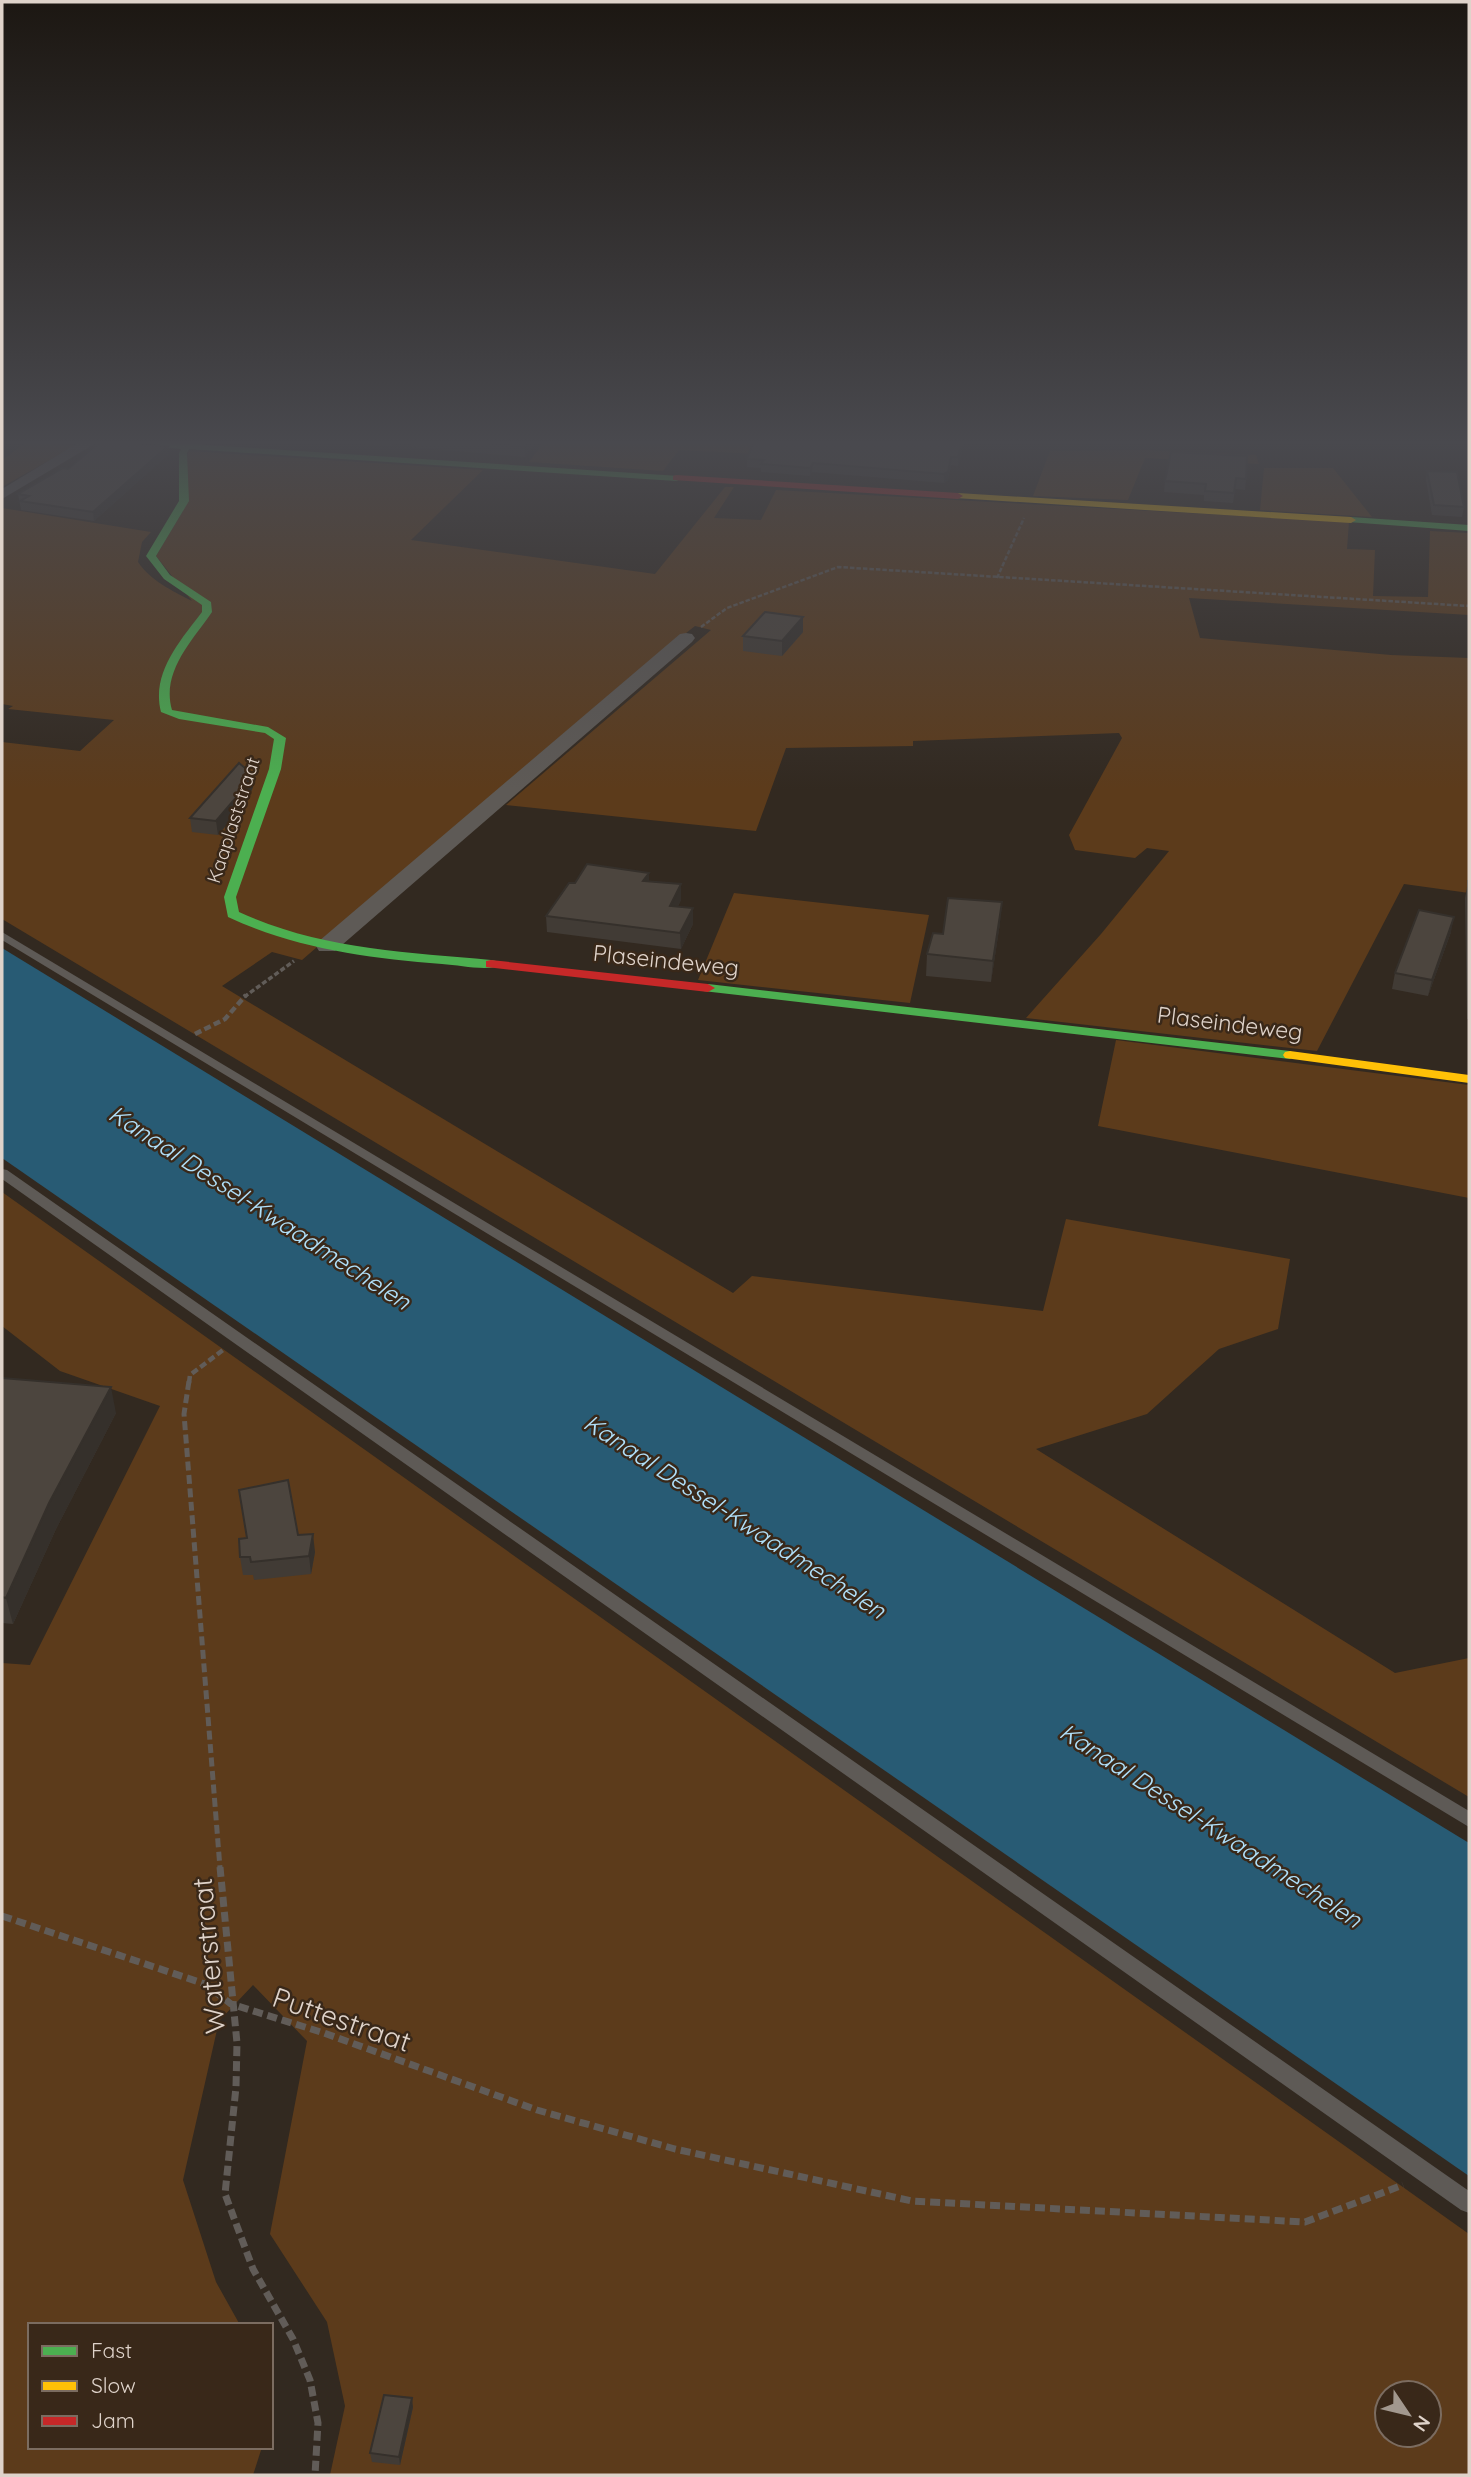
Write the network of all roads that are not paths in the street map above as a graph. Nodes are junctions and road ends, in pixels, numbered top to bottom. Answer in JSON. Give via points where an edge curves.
{"nodes":[{"id":1,"x":152,"y":559,"type":"edge"},
{"id":2,"x":686,"y":638,"type":"road end"},
{"id":3,"x":2,"y":935,"type":"edge"},
{"id":4,"x":327,"y":946,"type":"junction"},
{"id":5,"x":1469,"y":1079,"type":"edge"},
{"id":6,"x":2,"y":1173,"type":"edge"},
{"id":7,"x":1469,"y":1820,"type":"edge"},
{"id":8,"x":1469,"y":2203,"type":"edge"}],
"edges":[{"from":1,"to":4,"type":"street","name":"Kaaplaststraat","via":[[157,570],[207,604],[207,612],[165,679],[162,707],[179,716],[268,730],[280,738],[275,769],[230,897],[233,914],[264,931]]},
{"from":2,"to":4,"type":"street"},
{"from":3,"to":7,"type":"lane"},
{"from":4,"to":5,"type":"street","name":"Plaseindeweg","via":[[1206,1043]]},
{"from":6,"to":8,"type":"lane"}]}
